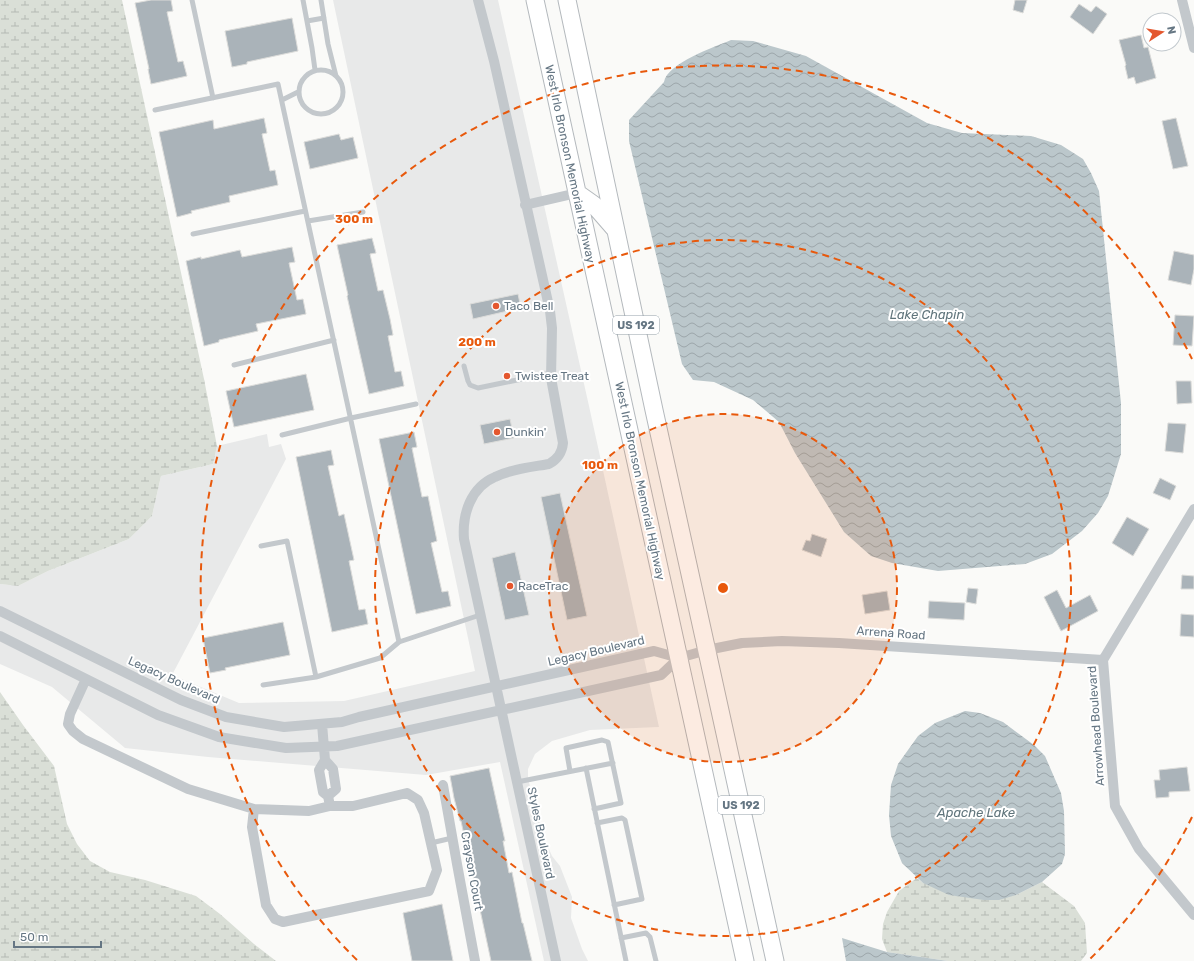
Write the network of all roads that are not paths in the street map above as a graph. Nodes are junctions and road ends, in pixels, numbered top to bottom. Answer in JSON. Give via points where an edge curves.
{"nodes":[{"id":1,"x":192,"y":0,"type":"edge"},
{"id":2,"x":303,"y":0,"type":"edge"},
{"id":3,"x":321,"y":0,"type":"edge"},
{"id":4,"x":478,"y":0,"type":"edge"},
{"id":5,"x":535,"y":0,"type":"edge"},
{"id":6,"x":567,"y":0,"type":"edge"},
{"id":7,"x":1182,"y":0,"type":"edge"},
{"id":8,"x":324,"y":18,"type":"junction"},
{"id":9,"x":307,"y":21,"type":"junction"},
{"id":10,"x":1194,"y":48,"type":"edge"},
{"id":11,"x":315,"y":70,"type":"junction"},
{"id":12,"x":336,"y":76,"type":"junction"},
{"id":13,"x":298,"y":92,"type":"junction"},
{"id":14,"x":213,"y":98,"type":"junction"},
{"id":15,"x":282,"y":100,"type":"junction"},
{"id":16,"x":155,"y":110,"type":"dead end"},
{"id":17,"x":577,"y":193,"type":"junction"},
{"id":18,"x":525,"y":204,"type":"junction"},
{"id":19,"x":306,"y":211,"type":"junction"},
{"id":20,"x":363,"y":212,"type":"dead end"},
{"id":21,"x":308,"y":221,"type":"junction"},
{"id":22,"x":616,"y":230,"type":"junction"},
{"id":23,"x":193,"y":234,"type":"dead end"},
{"id":24,"x":334,"y":340,"type":"junction"},
{"id":25,"x":234,"y":364,"type":"dead end"},
{"id":26,"x":464,"y":366,"type":"dead end"},
{"id":27,"x":551,"y":373,"type":"junction"},
{"id":28,"x":416,"y":404,"type":"dead end"},
{"id":29,"x":351,"y":418,"type":"junction"},
{"id":30,"x":282,"y":435,"type":"dead end"},
{"id":31,"x":1194,"y":509,"type":"edge"},
{"id":32,"x":261,"y":546,"type":"dead end"},
{"id":33,"x":0,"y":611,"type":"edge"},
{"id":34,"x":480,"y":615,"type":"junction"},
{"id":35,"x":0,"y":636,"type":"edge"},
{"id":36,"x":399,"y":642,"type":"junction"},
{"id":37,"x":707,"y":650,"type":"junction"},
{"id":38,"x":679,"y":658,"type":"junction"},
{"id":39,"x":1104,"y":660,"type":"junction"},
{"id":40,"x":316,"y":677,"type":"junction"},
{"id":41,"x":86,"y":679,"type":"junction"},
{"id":42,"x":263,"y":685,"type":"dead end"},
{"id":43,"x":496,"y":688,"type":"junction"},
{"id":44,"x":502,"y":711,"type":"junction"},
{"id":45,"x":322,"y":724,"type":"junction"},
{"id":46,"x":324,"y":747,"type":"junction"},
{"id":47,"x":613,"y":762,"type":"junction"},
{"id":48,"x":586,"y":768,"type":"junction"},
{"id":49,"x":570,"y":771,"type":"junction"},
{"id":50,"x":517,"y":782,"type":"junction"},
{"id":51,"x":443,"y":785,"type":"dead end"},
{"id":52,"x":329,"y":801,"type":"junction"},
{"id":53,"x":594,"y":809,"type":"junction"},
{"id":54,"x":254,"y":810,"type":"junction"},
{"id":55,"x":597,"y":823,"type":"junction"},
{"id":56,"x":452,"y":838,"type":"junction"},
{"id":57,"x":431,"y":843,"type":"junction"},
{"id":58,"x":614,"y":905,"type":"junction"},
{"id":59,"x":1194,"y":915,"type":"edge"},
{"id":60,"x":621,"y":938,"type":"junction"},
{"id":61,"x":475,"y":961,"type":"edge"},
{"id":62,"x":556,"y":961,"type":"edge"},
{"id":63,"x":626,"y":961,"type":"edge"},
{"id":64,"x":656,"y":961,"type":"edge"},
{"id":65,"x":745,"y":961,"type":"edge"},
{"id":66,"x":775,"y":961,"type":"edge"}],
"edges":[{"from":1,"to":14,"type":"lane"},
{"from":2,"to":9,"type":"lane"},
{"from":3,"to":8,"type":"lane"},
{"from":4,"to":18,"type":"street","name":"Styles Boulevard"},
{"from":5,"to":17,"type":"highway","name":"West Irlo Bronson Memorial Highway","number":"US 192"},
{"from":6,"to":22,"type":"highway","number":"US 192"},
{"from":7,"to":10,"type":"street"},
{"from":8,"to":9,"type":"lane"},
{"from":8,"to":12,"type":"lane"},
{"from":9,"to":11,"type":"lane"},
{"from":11,"to":12,"type":"lane","via":[[330,71]]},
{"from":11,"to":13,"type":"lane","via":[[303,78]]},
{"from":12,"to":13,"type":"lane","via":[[343,88],[343,96],[336,108],[330,112],[315,114],[309,111],[303,106]]},
{"from":13,"to":15,"type":"lane"},
{"from":14,"to":15,"type":"lane","via":[[278,84]]},
{"from":14,"to":16,"type":"lane"},
{"from":15,"to":19,"type":"lane"},
{"from":17,"to":18,"type":"street"},
{"from":17,"to":22,"type":"highway","via":[[594,205]]},
{"from":17,"to":38,"type":"highway","name":"West Irlo Bronson Memorial Highway","number":"US 192"},
{"from":18,"to":27,"type":"street","name":"Styles Boulevard","via":[[551,320]]},
{"from":19,"to":21,"type":"lane"},
{"from":19,"to":23,"type":"lane"},
{"from":20,"to":21,"type":"lane"},
{"from":21,"to":24,"type":"lane"},
{"from":22,"to":37,"type":"highway","number":"US 192"},
{"from":24,"to":25,"type":"lane"},
{"from":24,"to":29,"type":"lane"},
{"from":26,"to":27,"type":"lane","via":[[470,385],[478,388]]},
{"from":27,"to":34,"type":"street","name":"Styles Boulevard","via":[[563,436],[563,450],[560,456],[549,464],[504,473],[490,479],[477,491],[467,508],[463,528],[464,539]]},
{"from":28,"to":29,"type":"lane"},
{"from":29,"to":30,"type":"lane"},
{"from":29,"to":36,"type":"lane"},
{"from":31,"to":39,"type":"street","name":"Arrowhead Boulevard"},
{"from":32,"to":40,"type":"lane","via":[[287,541]]},
{"from":33,"to":45,"type":"street","name":"Legacy Boulevard","via":[[182,700],[226,717],[284,727]]},
{"from":34,"to":36,"type":"lane"},
{"from":34,"to":43,"type":"street","name":"Styles Boulevard"},
{"from":35,"to":41,"type":"street"},
{"from":36,"to":40,"type":"lane","via":[[380,658]]},
{"from":37,"to":38,"type":"street","name":"Arrena Road"},
{"from":37,"to":39,"type":"street","name":"Arrena Road","via":[[742,643],[782,641]]},
{"from":37,"to":66,"type":"highway","number":"US 192"},
{"from":38,"to":43,"type":"street","name":"Legacy Boulevard","via":[[654,651]]},
{"from":38,"to":44,"type":"street","via":[[661,675]]},
{"from":38,"to":65,"type":"highway","name":"West Irlo Bronson Memorial Highway","number":"US 192"},
{"from":39,"to":59,"type":"street","name":"Arrowhead Boulevard","via":[[1115,806],[1139,849]]},
{"from":40,"to":42,"type":"lane"},
{"from":41,"to":46,"type":"street","via":[[158,715],[219,737],[286,748]]},
{"from":41,"to":54,"type":"street","via":[[68,724],[83,739],[188,789]]},
{"from":43,"to":44,"type":"street","name":"Styles Boulevard"},
{"from":43,"to":45,"type":"street","name":"Legacy Boulevard","via":[[342,722]]},
{"from":44,"to":46,"type":"street"},
{"from":44,"to":50,"type":"street","name":"Styles Boulevard"},
{"from":45,"to":46,"type":"street"},
{"from":46,"to":52,"type":"street","via":[[325,760],[319,770],[323,792]]},
{"from":47,"to":48,"type":"lane"},
{"from":47,"to":49,"type":"lane","via":[[608,742],[602,740],[566,748]]},
{"from":47,"to":53,"type":"lane","via":[[621,803]]},
{"from":48,"to":49,"type":"lane"},
{"from":48,"to":53,"type":"lane"},
{"from":49,"to":50,"type":"lane"},
{"from":50,"to":62,"type":"street","name":"Styles Boulevard"},
{"from":51,"to":56,"type":"street","name":"Crayson Court"},
{"from":52,"to":54,"type":"street","via":[[310,811]]},
{"from":52,"to":57,"type":"street","via":[[353,806],[406,793],[418,800]]},
{"from":53,"to":55,"type":"lane"},
{"from":54,"to":57,"type":"street","via":[[252,827],[266,905],[275,919],[283,922],[429,891],[437,870]]},
{"from":55,"to":58,"type":"lane"},
{"from":55,"to":58,"type":"lane","via":[[622,818],[625,820],[642,899]]},
{"from":56,"to":57,"type":"lane"},
{"from":56,"to":61,"type":"street","name":"Crayson Court"},
{"from":58,"to":60,"type":"lane"},
{"from":60,"to":63,"type":"lane"},
{"from":60,"to":64,"type":"lane","via":[[646,932],[650,937]]}]}
